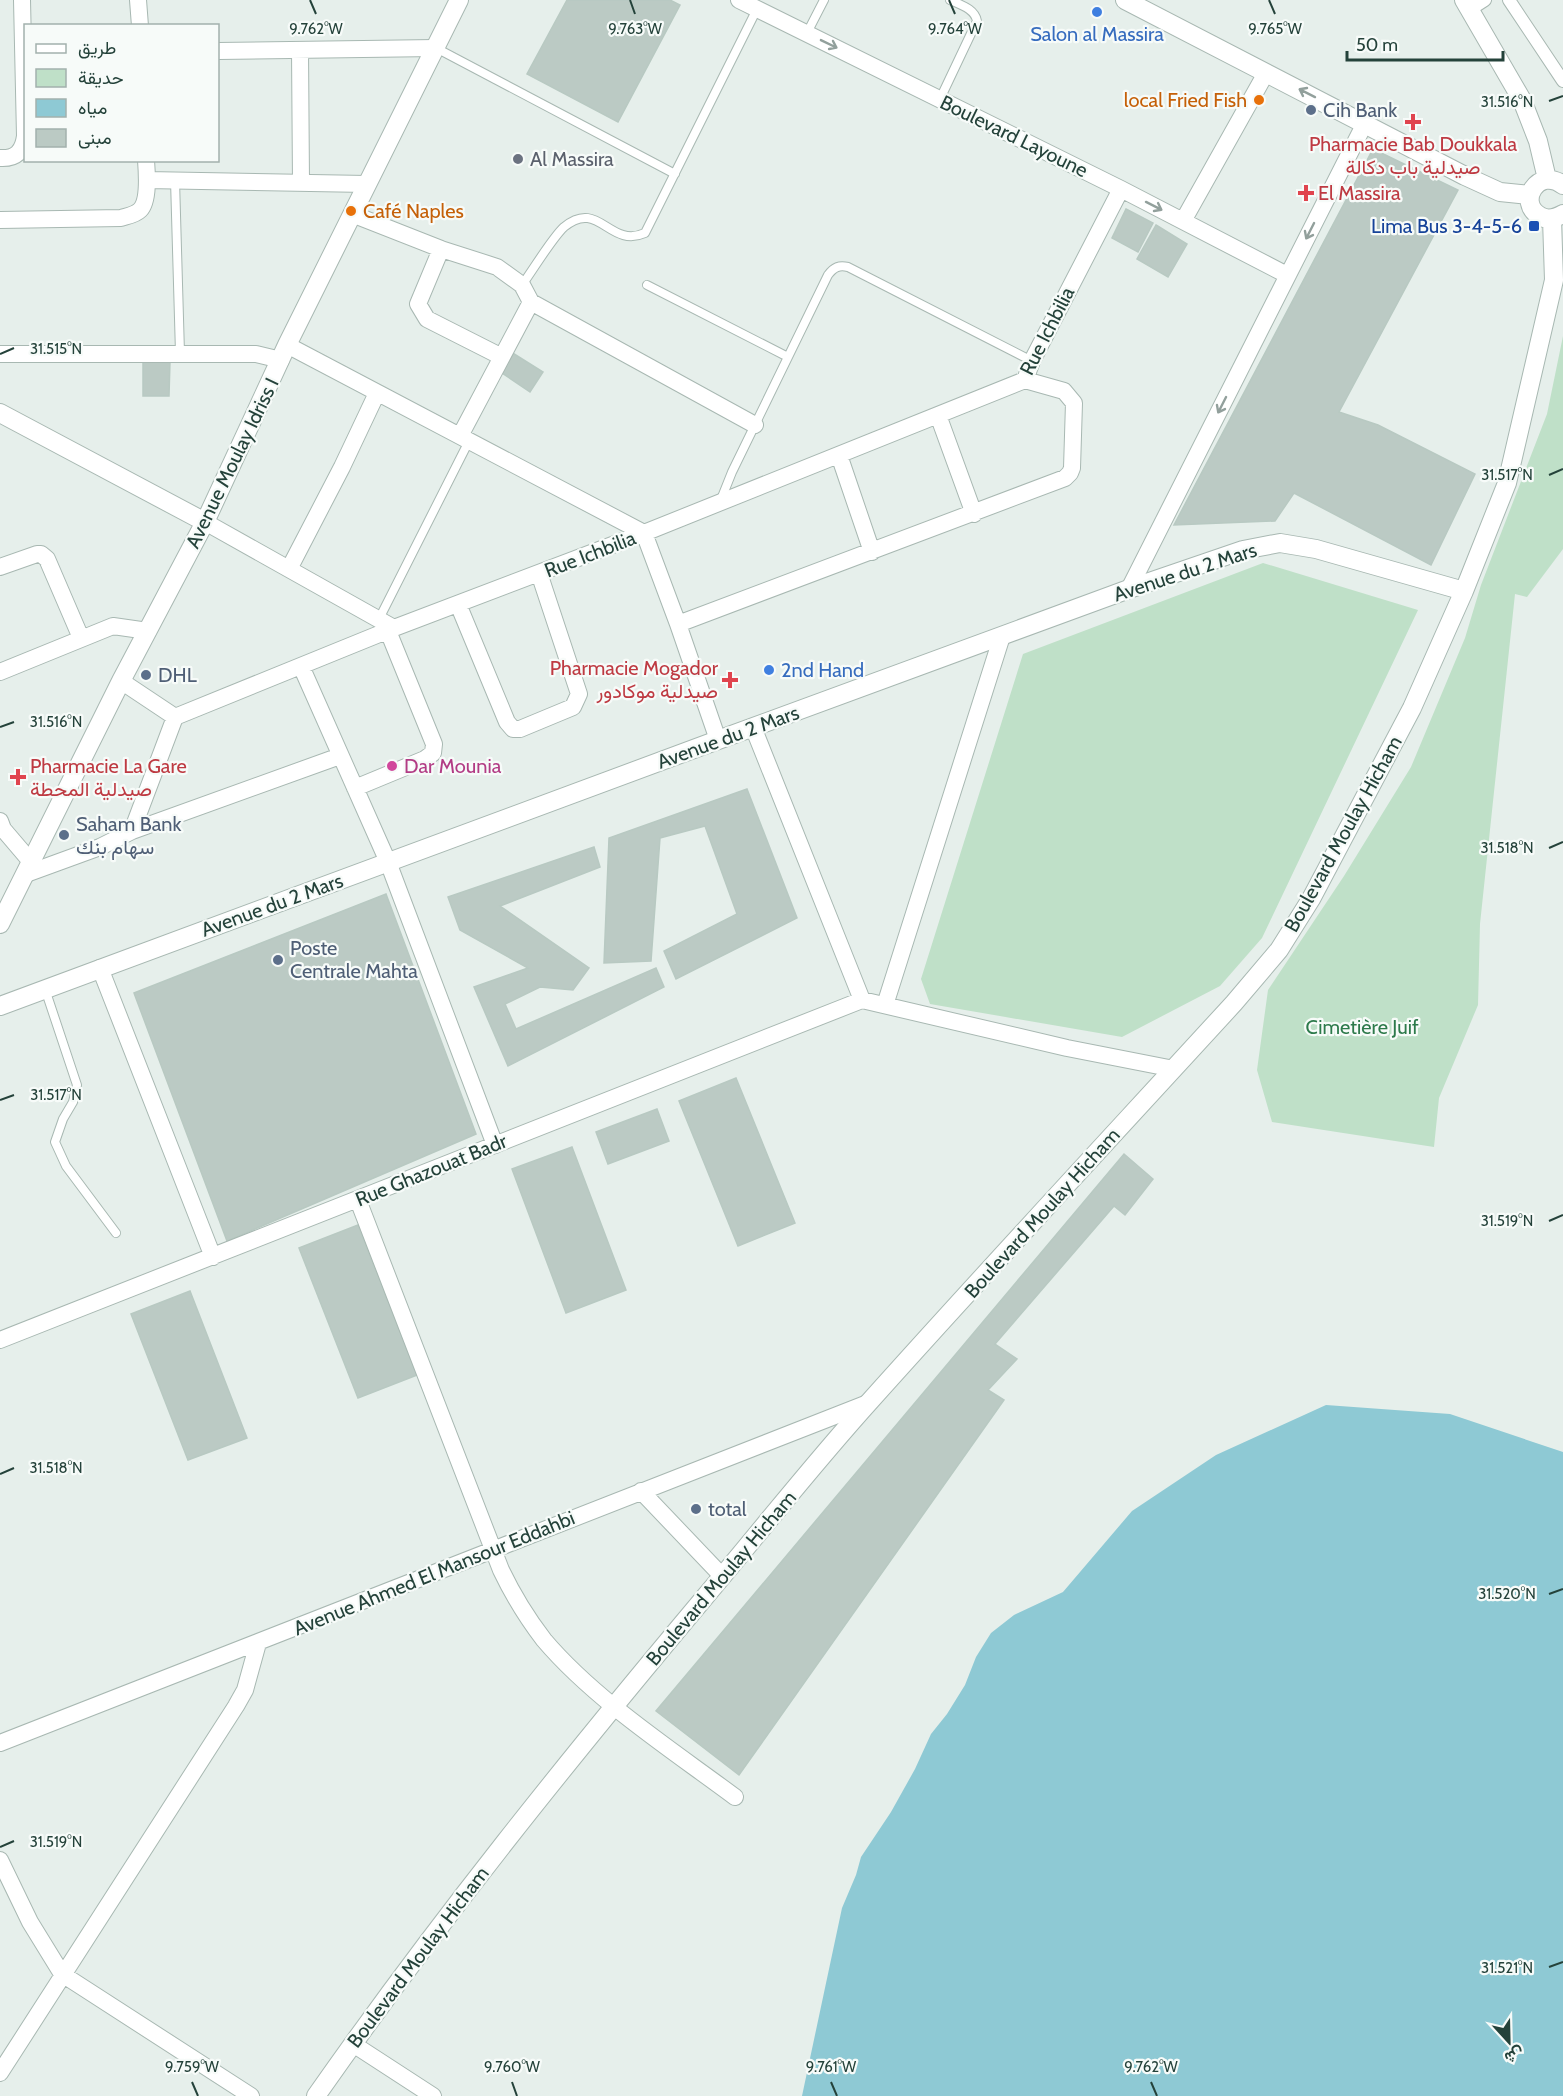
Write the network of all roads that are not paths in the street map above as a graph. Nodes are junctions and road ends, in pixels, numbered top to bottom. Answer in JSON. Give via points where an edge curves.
{"nodes":[{"id":1,"x":22,"y":0,"type":"edge"},
{"id":2,"x":138,"y":0,"type":"edge"},
{"id":3,"x":459,"y":0,"type":"edge"},
{"id":4,"x":739,"y":0,"type":"edge"},
{"id":5,"x":824,"y":0,"type":"edge"},
{"id":6,"x":950,"y":0,"type":"edge"},
{"id":7,"x":1125,"y":0,"type":"edge"},
{"id":8,"x":1509,"y":0,"type":"edge"},
{"id":9,"x":1473,"y":3,"type":"edge"},
{"id":10,"x":757,"y":9,"type":"junction"},
{"id":11,"x":140,"y":24,"type":"edge"},
{"id":12,"x":807,"y":33,"type":"junction"},
{"id":13,"x":436,"y":48,"type":"junction"},
{"id":14,"x":300,"y":50,"type":"junction"},
{"id":15,"x":219,"y":51,"type":"edge"},
{"id":16,"x":1266,"y":73,"type":"junction"},
{"id":17,"x":1563,"y":81,"type":"edge"},
{"id":18,"x":24,"y":91,"type":"edge"},
{"id":19,"x":940,"y":99,"type":"junction"},
{"id":20,"x":1365,"y":123,"type":"junction"},
{"id":21,"x":24,"y":142,"type":"edge"},
{"id":22,"x":0,"y":158,"type":"edge"},
{"id":23,"x":146,"y":162,"type":"edge"},
{"id":24,"x":675,"y":174,"type":"junction"},
{"id":25,"x":147,"y":180,"type":"junction"},
{"id":26,"x":175,"y":180,"type":"junction"},
{"id":27,"x":1555,"y":182,"type":"edge"},
{"id":28,"x":301,"y":183,"type":"junction"},
{"id":29,"x":367,"y":184,"type":"junction"},
{"id":30,"x":1120,"y":189,"type":"junction"},
{"id":31,"x":1530,"y":195,"type":"junction"},
{"id":32,"x":352,"y":214,"type":"junction"},
{"id":33,"x":1557,"y":216,"type":"edge"},
{"id":34,"x":0,"y":220,"type":"edge"},
{"id":35,"x":1183,"y":221,"type":"junction"},
{"id":36,"x":441,"y":249,"type":"junction"},
{"id":37,"x":1287,"y":275,"type":"junction"},
{"id":38,"x":522,"y":285,"type":"junction"},
{"id":39,"x":647,"y":285,"type":"dead end"},
{"id":40,"x":531,"y":302,"type":"junction"},
{"id":41,"x":180,"y":353,"type":"junction"},
{"id":42,"x":284,"y":353,"type":"junction"},
{"id":43,"x":0,"y":354,"type":"edge"},
{"id":44,"x":502,"y":357,"type":"junction"},
{"id":45,"x":788,"y":357,"type":"junction"},
{"id":46,"x":1032,"y":361,"type":"junction"},
{"id":47,"x":1025,"y":380,"type":"junction"},
{"id":48,"x":377,"y":393,"type":"junction"},
{"id":49,"x":0,"y":413,"type":"edge"},
{"id":50,"x":938,"y":415,"type":"junction"},
{"id":51,"x":755,"y":425,"type":"junction"},
{"id":52,"x":464,"y":439,"type":"junction"},
{"id":53,"x":839,"y":455,"type":"junction"},
{"id":54,"x":720,"y":503,"type":"junction"},
{"id":55,"x":974,"y":514,"type":"junction"},
{"id":56,"x":205,"y":522,"type":"junction"},
{"id":57,"x":645,"y":533,"type":"junction"},
{"id":58,"x":872,"y":552,"type":"junction"},
{"id":59,"x":0,"y":567,"type":"edge"},
{"id":60,"x":289,"y":569,"type":"junction"},
{"id":61,"x":539,"y":573,"type":"junction"},
{"id":62,"x":1130,"y":589,"type":"junction"},
{"id":63,"x":1464,"y":591,"type":"junction"},
{"id":64,"x":458,"y":604,"type":"junction"},
{"id":65,"x":678,"y":624,"type":"junction"},
{"id":66,"x":387,"y":626,"type":"junction"},
{"id":67,"x":148,"y":631,"type":"junction"},
{"id":68,"x":1002,"y":636,"type":"junction"},
{"id":69,"x":81,"y":638,"type":"junction"},
{"id":70,"x":301,"y":666,"type":"junction"},
{"id":71,"x":1,"y":667,"type":"edge"},
{"id":72,"x":121,"y":681,"type":"junction"},
{"id":73,"x":175,"y":717,"type":"junction"},
{"id":74,"x":753,"y":728,"type":"junction"},
{"id":75,"x":718,"y":740,"type":"junction"},
{"id":76,"x":340,"y":756,"type":"junction"},
{"id":77,"x":355,"y":788,"type":"junction"},
{"id":78,"x":0,"y":821,"type":"edge"},
{"id":79,"x":132,"y":831,"type":"junction"},
{"id":80,"x":388,"y":862,"type":"junction"},
{"id":81,"x":29,"y":868,"type":"junction"},
{"id":82,"x":0,"y":924,"type":"edge"},
{"id":83,"x":100,"y":968,"type":"junction"},
{"id":84,"x":45,"y":989,"type":"junction"},
{"id":85,"x":862,"y":1000,"type":"junction"},
{"id":86,"x":885,"y":1005,"type":"junction"},
{"id":87,"x":0,"y":1006,"type":"edge"},
{"id":88,"x":1174,"y":1069,"type":"junction"},
{"id":89,"x":495,"y":1145,"type":"junction"},
{"id":90,"x":358,"y":1200,"type":"junction"},
{"id":91,"x":116,"y":1233,"type":"dead end"},
{"id":92,"x":213,"y":1257,"type":"junction"},
{"id":93,"x":0,"y":1340,"type":"edge"},
{"id":94,"x":868,"y":1403,"type":"junction"},
{"id":95,"x":641,"y":1491,"type":"junction"},
{"id":96,"x":494,"y":1550,"type":"junction"},
{"id":97,"x":722,"y":1576,"type":"junction"},
{"id":98,"x":258,"y":1643,"type":"junction"},
{"id":99,"x":614,"y":1705,"type":"junction"},
{"id":100,"x":0,"y":1743,"type":"edge"},
{"id":101,"x":735,"y":1797,"type":"dead end"},
{"id":102,"x":0,"y":1860,"type":"edge"},
{"id":103,"x":62,"y":1974,"type":"junction"},
{"id":104,"x":353,"y":2044,"type":"junction"},
{"id":105,"x":0,"y":2073,"type":"edge"},
{"id":106,"x":251,"y":2096,"type":"edge"},
{"id":107,"x":316,"y":2096,"type":"edge"},
{"id":108,"x":433,"y":2096,"type":"edge"}],
"edges":[{"from":1,"to":18,"type":"street"},
{"from":2,"to":11,"type":"street"},
{"from":3,"to":13,"type":"street","name":"Avenue Moulay Idriss I"},
{"from":4,"to":10,"type":"street","name":"Boulevard Layoune"},
{"from":5,"to":12,"type":"lane"},
{"from":6,"to":19,"type":"lane","via":[[971,10],[977,21]]},
{"from":7,"to":16,"type":"street"},
{"from":8,"to":17,"type":"street"},
{"from":9,"to":27,"type":"street","via":[[1522,100]]},
{"from":10,"to":12,"type":"street","name":"Boulevard Layoune"},
{"from":10,"to":24,"type":"lane"},
{"from":12,"to":19,"type":"street","name":"Boulevard Layoune","one_way":true},
{"from":13,"to":14,"type":"street"},
{"from":13,"to":24,"type":"lane"},
{"from":13,"to":29,"type":"street","name":"Avenue Moulay Idriss I"},
{"from":14,"to":15,"type":"street"},
{"from":14,"to":28,"type":"street"},
{"from":20,"to":16,"type":"street","one_way":true},
{"from":16,"to":35,"type":"street"},
{"from":19,"to":30,"type":"street","name":"Boulevard Layoune"},
{"from":20,"to":31,"type":"street","via":[[1500,192]]},
{"from":20,"to":37,"type":"street","one_way":true},
{"from":21,"to":22,"type":"street","via":[[18,153]]},
{"from":23,"to":25,"type":"street"},
{"from":24,"to":38,"type":"lane","via":[[645,233],[624,237],[588,217],[577,219],[562,229]]},
{"from":25,"to":26,"type":"street"},
{"from":25,"to":34,"type":"street","via":[[140,210],[121,218]]},
{"from":26,"to":28,"type":"street"},
{"from":26,"to":41,"type":"lane"},
{"from":27,"to":31,"type":"street","via":[[1539,182]]},
{"from":28,"to":29,"type":"street"},
{"from":29,"to":32,"type":"street","name":"Avenue Moulay Idriss I"},
{"from":30,"to":35,"type":"street","name":"Boulevard Layoune","one_way":true},
{"from":30,"to":46,"type":"street","name":"Rue Ichbilia"},
{"from":31,"to":33,"type":"street","via":[[1538,215]]},
{"from":32,"to":36,"type":"street"},
{"from":32,"to":42,"type":"street","name":"Avenue Moulay Idriss I"},
{"from":33,"to":63,"type":"street","name":"Boulevard Moulay Hicham","via":[[1554,280],[1507,483]]},
{"from":35,"to":37,"type":"street","name":"Boulevard Layoune"},
{"from":36,"to":38,"type":"street","via":[[497,267]]},
{"from":36,"to":44,"type":"street","via":[[418,304],[422,312],[427,319]]},
{"from":37,"to":62,"type":"street","one_way":true},
{"from":38,"to":40,"type":"street"},
{"from":39,"to":45,"type":"lane"},
{"from":40,"to":44,"type":"street"},
{"from":40,"to":51,"type":"street"},
{"from":41,"to":42,"type":"street"},
{"from":41,"to":43,"type":"street"},
{"from":42,"to":48,"type":"street"},
{"from":42,"to":56,"type":"street","name":"Avenue Moulay Idriss I"},
{"from":44,"to":52,"type":"street"},
{"from":45,"to":46,"type":"lane","via":[[828,275],[833,268],[842,266]]},
{"from":45,"to":51,"type":"lane"},
{"from":46,"to":47,"type":"street","name":"Rue Ichbilia"},
{"from":47,"to":50,"type":"street","name":"Rue Ichbilia"},
{"from":47,"to":55,"type":"street","via":[[1064,391],[1074,403],[1072,468],[1057,482]]},
{"from":48,"to":52,"type":"street"},
{"from":48,"to":60,"type":"street"},
{"from":49,"to":56,"type":"street"},
{"from":50,"to":53,"type":"street","name":"Rue Ichbilia"},
{"from":50,"to":55,"type":"street"},
{"from":51,"to":54,"type":"lane"},
{"from":52,"to":57,"type":"street"},
{"from":52,"to":66,"type":"lane"},
{"from":53,"to":54,"type":"street","name":"Rue Ichbilia"},
{"from":53,"to":58,"type":"street"},
{"from":54,"to":57,"type":"street","name":"Rue Ichbilia"},
{"from":55,"to":58,"type":"street"},
{"from":56,"to":60,"type":"street"},
{"from":56,"to":67,"type":"street","name":"Avenue Moulay Idriss I"},
{"from":57,"to":61,"type":"street","name":"Rue Ichbilia"},
{"from":57,"to":65,"type":"street"},
{"from":58,"to":65,"type":"street"},
{"from":59,"to":69,"type":"street","via":[[37,554],[47,559]]},
{"from":60,"to":66,"type":"street"},
{"from":61,"to":64,"type":"street","name":"Rue Ichbilia"},
{"from":61,"to":64,"type":"street","via":[[579,694],[573,707],[520,729],[513,729],[507,722]]},
{"from":62,"to":63,"type":"street","name":"Avenue du 2 Mars","via":[[1243,550],[1280,543],[1316,549]]},
{"from":62,"to":68,"type":"street","name":"Avenue du 2 Mars"},
{"from":63,"to":88,"type":"street","name":"Boulevard Moulay Hicham","via":[[1412,708],[1311,899],[1279,950]]},
{"from":64,"to":66,"type":"street","name":"Rue Ichbilia"},
{"from":65,"to":75,"type":"street"},
{"from":66,"to":70,"type":"street","name":"Rue Ichbilia"},
{"from":66,"to":77,"type":"street","via":[[434,744],[425,759]]},
{"from":67,"to":69,"type":"street","via":[[113,626]]},
{"from":67,"to":72,"type":"street","name":"Avenue Moulay Idriss I"},
{"from":68,"to":74,"type":"street","name":"Avenue du 2 Mars"},
{"from":68,"to":86,"type":"street"},
{"from":69,"to":71,"type":"street"},
{"from":70,"to":73,"type":"street","name":"Rue Ichbilia"},
{"from":70,"to":76,"type":"street"},
{"from":72,"to":73,"type":"street"},
{"from":72,"to":81,"type":"street","name":"Avenue Moulay Idriss I"},
{"from":73,"to":79,"type":"street"},
{"from":74,"to":75,"type":"street","name":"Avenue du 2 Mars"},
{"from":74,"to":85,"type":"street"},
{"from":75,"to":80,"type":"street","name":"Avenue du 2 Mars"},
{"from":76,"to":77,"type":"street"},
{"from":76,"to":79,"type":"street"},
{"from":77,"to":80,"type":"street"},
{"from":78,"to":81,"type":"street"},
{"from":79,"to":81,"type":"street","via":[[100,847]]},
{"from":80,"to":83,"type":"street","name":"Avenue du 2 Mars"},
{"from":80,"to":89,"type":"street"},
{"from":81,"to":82,"type":"street","name":"Avenue Moulay Idriss I"},
{"from":83,"to":84,"type":"street","name":"Avenue du 2 Mars"},
{"from":83,"to":92,"type":"street"},
{"from":84,"to":87,"type":"street","name":"Avenue du 2 Mars"},
{"from":84,"to":91,"type":"lane","via":[[77,1085],[55,1142],[66,1166]]},
{"from":85,"to":86,"type":"street"},
{"from":85,"to":89,"type":"street","name":"Rue Ghazouat Badr"},
{"from":86,"to":88,"type":"street"},
{"from":88,"to":94,"type":"street","name":"Boulevard Moulay Hicham"},
{"from":89,"to":90,"type":"street","name":"Rue Ghazouat Badr"},
{"from":90,"to":92,"type":"street","name":"Rue Ghazouat Badr"},
{"from":90,"to":96,"type":"street"},
{"from":92,"to":93,"type":"street","name":"Rue Ghazouat Badr"},
{"from":94,"to":95,"type":"street","name":"Avenue Ahmed El Mansour Eddahbi"},
{"from":94,"to":97,"type":"street","name":"Boulevard Moulay Hicham"},
{"from":95,"to":96,"type":"street","name":"Avenue Ahmed El Mansour Eddahbi"},
{"from":95,"to":97,"type":"street"},
{"from":96,"to":98,"type":"street","name":"Avenue Ahmed El Mansour Eddahbi"},
{"from":96,"to":99,"type":"street","via":[[512,1593],[545,1640]]},
{"from":97,"to":99,"type":"street","name":"Boulevard Moulay Hicham"},
{"from":98,"to":100,"type":"street","name":"Avenue Ahmed El Mansour Eddahbi"},
{"from":98,"to":103,"type":"street","via":[[236,1706]]},
{"from":99,"to":101,"type":"street"},
{"from":99,"to":104,"type":"street","name":"Boulevard Moulay Hicham","via":[[469,1887]]},
{"from":102,"to":103,"type":"street","via":[[30,1922]]},
{"from":103,"to":105,"type":"street"},
{"from":103,"to":106,"type":"street"},
{"from":104,"to":107,"type":"street","name":"Boulevard Moulay Hicham"},
{"from":104,"to":108,"type":"street"}]}
